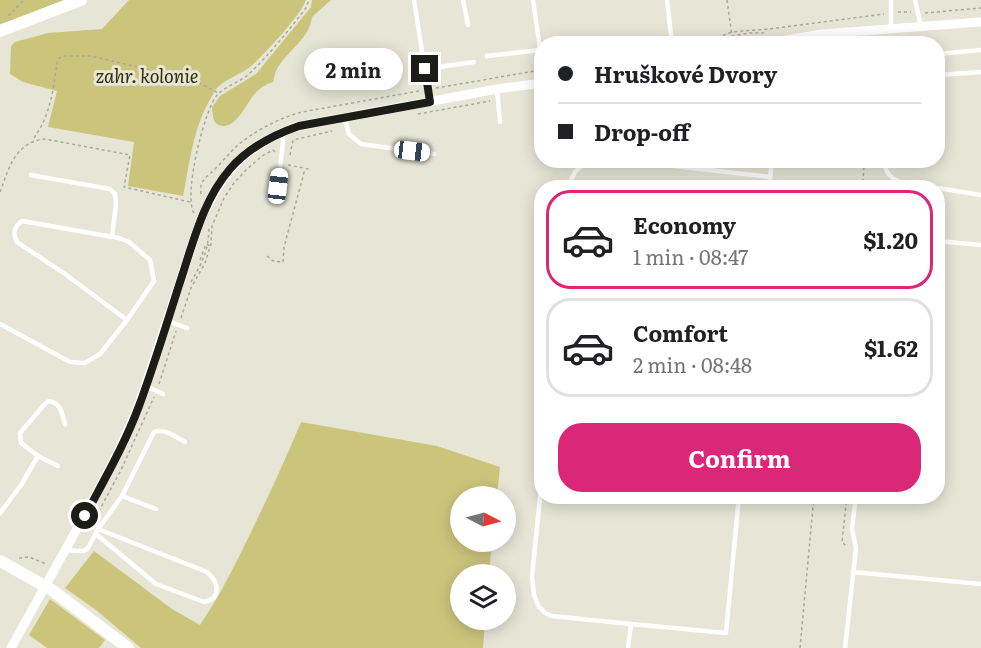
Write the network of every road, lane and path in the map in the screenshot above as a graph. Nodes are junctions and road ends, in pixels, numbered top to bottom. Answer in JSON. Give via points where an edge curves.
{"nodes":[{"id":1,"x":24,"y":0,"type":"edge"},
{"id":2,"x":81,"y":0,"type":"edge"},
{"id":3,"x":309,"y":0,"type":"edge"},
{"id":4,"x":414,"y":0,"type":"edge"},
{"id":5,"x":464,"y":0,"type":"edge"},
{"id":6,"x":533,"y":0,"type":"edge"},
{"id":7,"x":666,"y":0,"type":"edge"},
{"id":8,"x":727,"y":0,"type":"edge"},
{"id":9,"x":891,"y":0,"type":"edge"},
{"id":10,"x":915,"y":0,"type":"edge"},
{"id":11,"x":981,"y":8,"type":"edge"},
{"id":12,"x":892,"y":13,"type":"junction"},
{"id":13,"x":917,"y":13,"type":"junction"},
{"id":14,"x":7,"y":17,"type":"dead end"},
{"id":15,"x":981,"y":22,"type":"edge"},
{"id":16,"x":468,"y":25,"type":"dead end"},
{"id":17,"x":921,"y":26,"type":"junction"},
{"id":18,"x":891,"y":28,"type":"junction"},
{"id":19,"x":0,"y":31,"type":"edge"},
{"id":20,"x":732,"y":32,"type":"junction"},
{"id":21,"x":538,"y":36,"type":"edge"},
{"id":22,"x":671,"y":36,"type":"edge"},
{"id":23,"x":721,"y":36,"type":"edge"},
{"id":24,"x":810,"y":36,"type":"edge"},
{"id":25,"x":981,"y":50,"type":"edge"},
{"id":26,"x":534,"y":51,"type":"edge"},
{"id":27,"x":945,"y":53,"type":"edge"},
{"id":28,"x":487,"y":56,"type":"dead end"},
{"id":29,"x":474,"y":62,"type":"dead end"},
{"id":30,"x":425,"y":69,"type":"junction"},
{"id":31,"x":534,"y":71,"type":"edge"},
{"id":32,"x":981,"y":72,"type":"edge"},
{"id":33,"x":945,"y":75,"type":"edge"},
{"id":34,"x":534,"y":84,"type":"edge"},
{"id":35,"x":428,"y":89,"type":"junction"},
{"id":36,"x":497,"y":89,"type":"junction"},
{"id":37,"x":218,"y":94,"type":"junction"},
{"id":38,"x":498,"y":100,"type":"junction"},
{"id":39,"x":430,"y":102,"type":"junction"},
{"id":40,"x":295,"y":114,"type":"dead end"},
{"id":41,"x":417,"y":115,"type":"dead end"},
{"id":42,"x":344,"y":117,"type":"junction"},
{"id":43,"x":500,"y":122,"type":"dead end"},
{"id":44,"x":335,"y":130,"type":"dead end"},
{"id":45,"x":281,"y":132,"type":"junction"},
{"id":46,"x":33,"y":140,"type":"junction"},
{"id":47,"x":282,"y":153,"type":"junction"},
{"id":48,"x":434,"y":154,"type":"dead end"},
{"id":49,"x":305,"y":168,"type":"junction"},
{"id":50,"x":691,"y":168,"type":"edge"},
{"id":51,"x":771,"y":168,"type":"edge"},
{"id":52,"x":886,"y":168,"type":"edge"},
{"id":53,"x":309,"y":169,"type":"dead end"},
{"id":54,"x":31,"y":175,"type":"dead end"},
{"id":55,"x":770,"y":177,"type":"junction"},
{"id":56,"x":770,"y":180,"type":"edge"},
{"id":57,"x":896,"y":180,"type":"edge"},
{"id":58,"x":278,"y":186,"type":"dead end"},
{"id":59,"x":945,"y":189,"type":"edge"},
{"id":60,"x":0,"y":192,"type":"edge"},
{"id":61,"x":981,"y":195,"type":"edge"},
{"id":62,"x":196,"y":211,"type":"dead end"},
{"id":63,"x":195,"y":214,"type":"dead end"},
{"id":64,"x":112,"y":237,"type":"junction"},
{"id":65,"x":945,"y":241,"type":"edge"},
{"id":66,"x":981,"y":244,"type":"edge"},
{"id":67,"x":211,"y":246,"type":"junction"},
{"id":68,"x":267,"y":256,"type":"dead end"},
{"id":69,"x":200,"y":260,"type":"dead end"},
{"id":70,"x":126,"y":320,"type":"junction"},
{"id":71,"x":168,"y":321,"type":"junction"},
{"id":72,"x":0,"y":324,"type":"edge"},
{"id":73,"x":178,"y":325,"type":"junction"},
{"id":74,"x":187,"y":327,"type":"dead end"},
{"id":75,"x":146,"y":386,"type":"junction"},
{"id":76,"x":156,"y":391,"type":"junction"},
{"id":77,"x":163,"y":394,"type":"dead end"},
{"id":78,"x":65,"y":424,"type":"dead end"},
{"id":79,"x":185,"y":442,"type":"dead end"},
{"id":80,"x":38,"y":456,"type":"junction"},
{"id":81,"x":58,"y":466,"type":"dead end"},
{"id":82,"x":122,"y":496,"type":"junction"},
{"id":83,"x":539,"y":504,"type":"edge"},
{"id":84,"x":738,"y":504,"type":"edge"},
{"id":85,"x":813,"y":504,"type":"edge"},
{"id":86,"x":846,"y":504,"type":"edge"},
{"id":87,"x":855,"y":504,"type":"edge"},
{"id":88,"x":156,"y":509,"type":"dead end"},
{"id":89,"x":0,"y":513,"type":"edge"},
{"id":90,"x":90,"y":528,"type":"dead end"},
{"id":91,"x":97,"y":532,"type":"junction"},
{"id":92,"x":848,"y":548,"type":"dead end"},
{"id":93,"x":66,"y":550,"type":"junction"},
{"id":94,"x":19,"y":558,"type":"dead end"},
{"id":95,"x":0,"y":561,"type":"edge"},
{"id":96,"x":47,"y":563,"type":"dead end"},
{"id":97,"x":853,"y":572,"type":"junction"},
{"id":98,"x":981,"y":584,"type":"edge"},
{"id":99,"x":45,"y":586,"type":"junction"},
{"id":100,"x":631,"y":624,"type":"junction"},
{"id":101,"x":11,"y":648,"type":"edge"},
{"id":102,"x":128,"y":648,"type":"edge"},
{"id":103,"x":628,"y":648,"type":"edge"},
{"id":104,"x":800,"y":648,"type":"edge"},
{"id":105,"x":845,"y":648,"type":"edge"}],
"edges":[{"from":1,"to":14,"type":"path"},
{"from":2,"to":19,"type":"street"},
{"from":3,"to":37,"type":"path","via":[[271,52],[246,76]]},
{"from":4,"to":30,"type":"lane"},
{"from":5,"to":16,"type":"lane"},
{"from":6,"to":21,"type":"lane"},
{"from":7,"to":22,"type":"lane"},
{"from":8,"to":20,"type":"path"},
{"from":9,"to":12,"type":"lane"},
{"from":10,"to":13,"type":"lane"},
{"from":11,"to":13,"type":"path"},
{"from":12,"to":13,"type":"path"},
{"from":12,"to":18,"type":"lane"},
{"from":12,"to":20,"type":"path"},
{"from":13,"to":17,"type":"lane"},
{"from":15,"to":17,"type":"street"},
{"from":17,"to":18,"type":"street"},
{"from":18,"to":24,"type":"street"},
{"from":20,"to":23,"type":"path"},
{"from":25,"to":27,"type":"lane"},
{"from":26,"to":28,"type":"lane"},
{"from":29,"to":30,"type":"lane"},
{"from":30,"to":35,"type":"lane"},
{"from":31,"to":35,"type":"path"},
{"from":32,"to":33,"type":"lane"},
{"from":34,"to":36,"type":"street"},
{"from":35,"to":39,"type":"lane"},
{"from":35,"to":40,"type":"path"},
{"from":36,"to":38,"type":"lane"},
{"from":36,"to":39,"type":"street"},
{"from":37,"to":46,"type":"path","via":[[202,84],[129,65],[91,56],[63,56],[57,62],[44,122]]},
{"from":37,"to":46,"type":"path","via":[[205,118],[190,202],[124,187],[130,155]]},
{"from":38,"to":41,"type":"path"},
{"from":38,"to":43,"type":"lane"},
{"from":39,"to":42,"type":"street"},
{"from":42,"to":45,"type":"street"},
{"from":42,"to":48,"type":"lane","via":[[350,134],[361,144]]},
{"from":44,"to":49,"type":"path","via":[[292,140],[288,166]]},
{"from":45,"to":47,"type":"lane"},
{"from":45,"to":71,"type":"street","via":[[244,156],[215,190],[200,221]]},
{"from":46,"to":60,"type":"path","via":[[12,162]]},
{"from":47,"to":58,"type":"lane"},
{"from":47,"to":67,"type":"path","via":[[273,150],[262,156],[234,183],[212,226]]},
{"from":49,"to":53,"type":"path"},
{"from":49,"to":68,"type":"path","via":[[283,262]]},
{"from":50,"to":55,"type":"lane"},
{"from":51,"to":55,"type":"lane"},
{"from":52,"to":57,"type":"lane"},
{"from":54,"to":64,"type":"lane","via":[[110,189],[116,204]]},
{"from":55,"to":56,"type":"lane"},
{"from":59,"to":61,"type":"lane"},
{"from":62,"to":63,"type":"path"},
{"from":64,"to":70,"type":"lane","via":[[129,242],[150,260],[154,281]]},
{"from":64,"to":70,"type":"lane","via":[[26,221],[18,224],[14,234],[17,242]]},
{"from":65,"to":66,"type":"lane"},
{"from":67,"to":69,"type":"path","via":[[206,244]]},
{"from":67,"to":73,"type":"path"},
{"from":70,"to":72,"type":"lane","via":[[100,354],[85,363],[70,362]]},
{"from":71,"to":73,"type":"lane"},
{"from":71,"to":75,"type":"street"},
{"from":73,"to":74,"type":"lane"},
{"from":73,"to":76,"type":"path"},
{"from":75,"to":76,"type":"lane"},
{"from":75,"to":93,"type":"street","via":[[119,450]]},
{"from":76,"to":77,"type":"lane"},
{"from":76,"to":90,"type":"path","via":[[122,470]]},
{"from":78,"to":80,"type":"lane","via":[[59,406],[49,401],[22,430],[21,443]]},
{"from":79,"to":82,"type":"lane","via":[[164,431],[154,432]]},
{"from":80,"to":81,"type":"lane"},
{"from":80,"to":89,"type":"lane"},
{"from":82,"to":88,"type":"lane"},
{"from":82,"to":91,"type":"lane"},
{"from":83,"to":100,"type":"lane","via":[[532,576],[539,607],[552,616]]},
{"from":84,"to":100,"type":"lane","via":[[726,633]]},
{"from":85,"to":104,"type":"path"},
{"from":86,"to":92,"type":"path","via":[[842,542]]},
{"from":87,"to":97,"type":"lane"},
{"from":91,"to":91,"type":"lane","via":[[156,584],[197,601],[209,602],[216,594],[215,580],[207,572]]},
{"from":91,"to":93,"type":"lane","via":[[84,551]]},
{"from":93,"to":99,"type":"street"},
{"from":94,"to":96,"type":"path"},
{"from":95,"to":99,"type":"street"},
{"from":97,"to":98,"type":"lane"},
{"from":97,"to":105,"type":"lane"},
{"from":99,"to":101,"type":"street"},
{"from":99,"to":102,"type":"street"},
{"from":100,"to":103,"type":"lane"}]}
